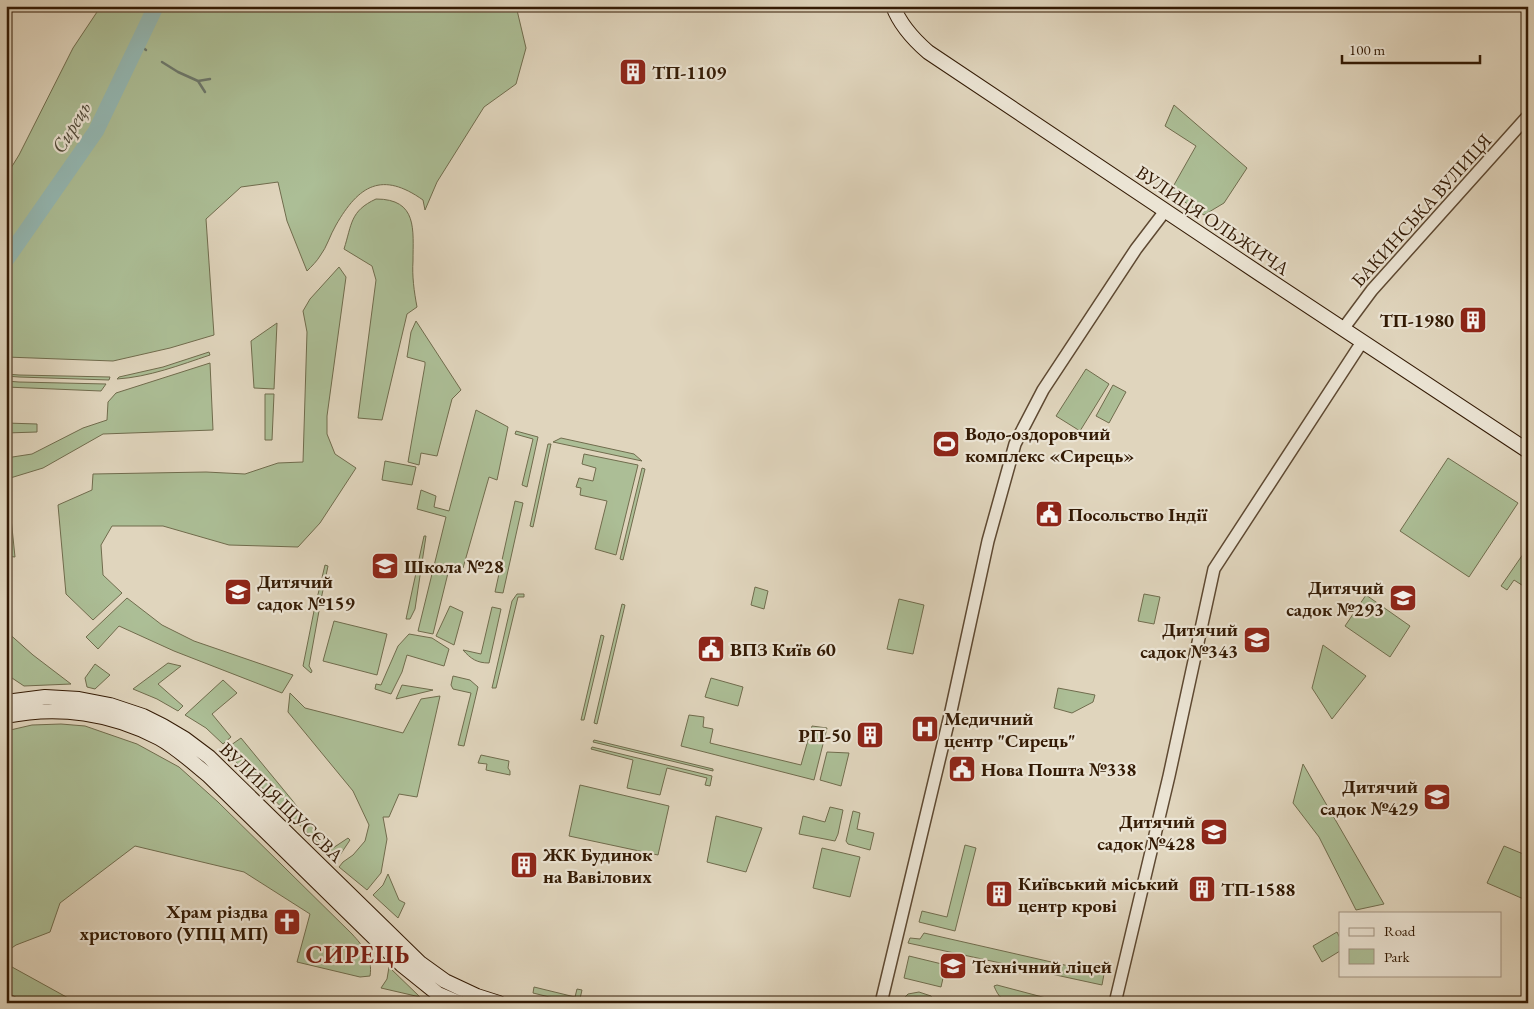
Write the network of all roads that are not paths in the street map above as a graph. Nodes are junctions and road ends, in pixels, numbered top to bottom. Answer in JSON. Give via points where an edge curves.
{"nodes":[{"id":1,"x":893,"y":6,"type":"edge"},
{"id":2,"x":1528,"y":116,"type":"edge"},
{"id":3,"x":1165,"y":211,"type":"junction"},
{"id":4,"x":1343,"y":329,"type":"junction"},
{"id":5,"x":1362,"y":342,"type":"junction"},
{"id":6,"x":1528,"y":451,"type":"edge"},
{"id":7,"x":6,"y":702,"type":"edge"},
{"id":8,"x":6,"y":716,"type":"edge"},
{"id":9,"x":459,"y":1003,"type":"edge"},
{"id":10,"x":499,"y":1003,"type":"edge"},
{"id":11,"x":881,"y":1003,"type":"edge"},
{"id":12,"x":1115,"y":1003,"type":"edge"}],
"edges":[{"from":1,"to":3,"type":"main road","name":"ВУЛИЦЯ ОЛЬЖИЧА","via":[[915,41],[928,52]]},
{"from":2,"to":4,"type":"street","name":"БАКИНСЬКА ВУЛИЦЯ","via":[[1372,290]]},
{"from":3,"to":4,"type":"main road","name":"ВУЛИЦЯ ОЛЬЖИЧА"},
{"from":3,"to":11,"type":"street","via":[[1136,249],[1043,390],[1015,444],[990,532]]},
{"from":4,"to":5,"type":"main road","name":"ВУЛИЦЯ ОЛЬЖИЧА"},
{"from":5,"to":6,"type":"main road","name":"ВУЛИЦЯ ОЛЬЖИЧА"},
{"from":5,"to":12,"type":"street","via":[[1214,569]]},
{"from":7,"to":10,"type":"main road","name":"ВУЛИЦЯ ЩУСЄВА","via":[[45,697],[79,699],[143,716],[170,730],[209,756],[420,963],[445,982]]},
{"from":8,"to":9,"type":"main road","name":"ВУЛИЦЯ ЩУСЄВА","via":[[47,711],[98,716],[142,730],[172,746],[208,775],[402,965],[438,994]]}]}
